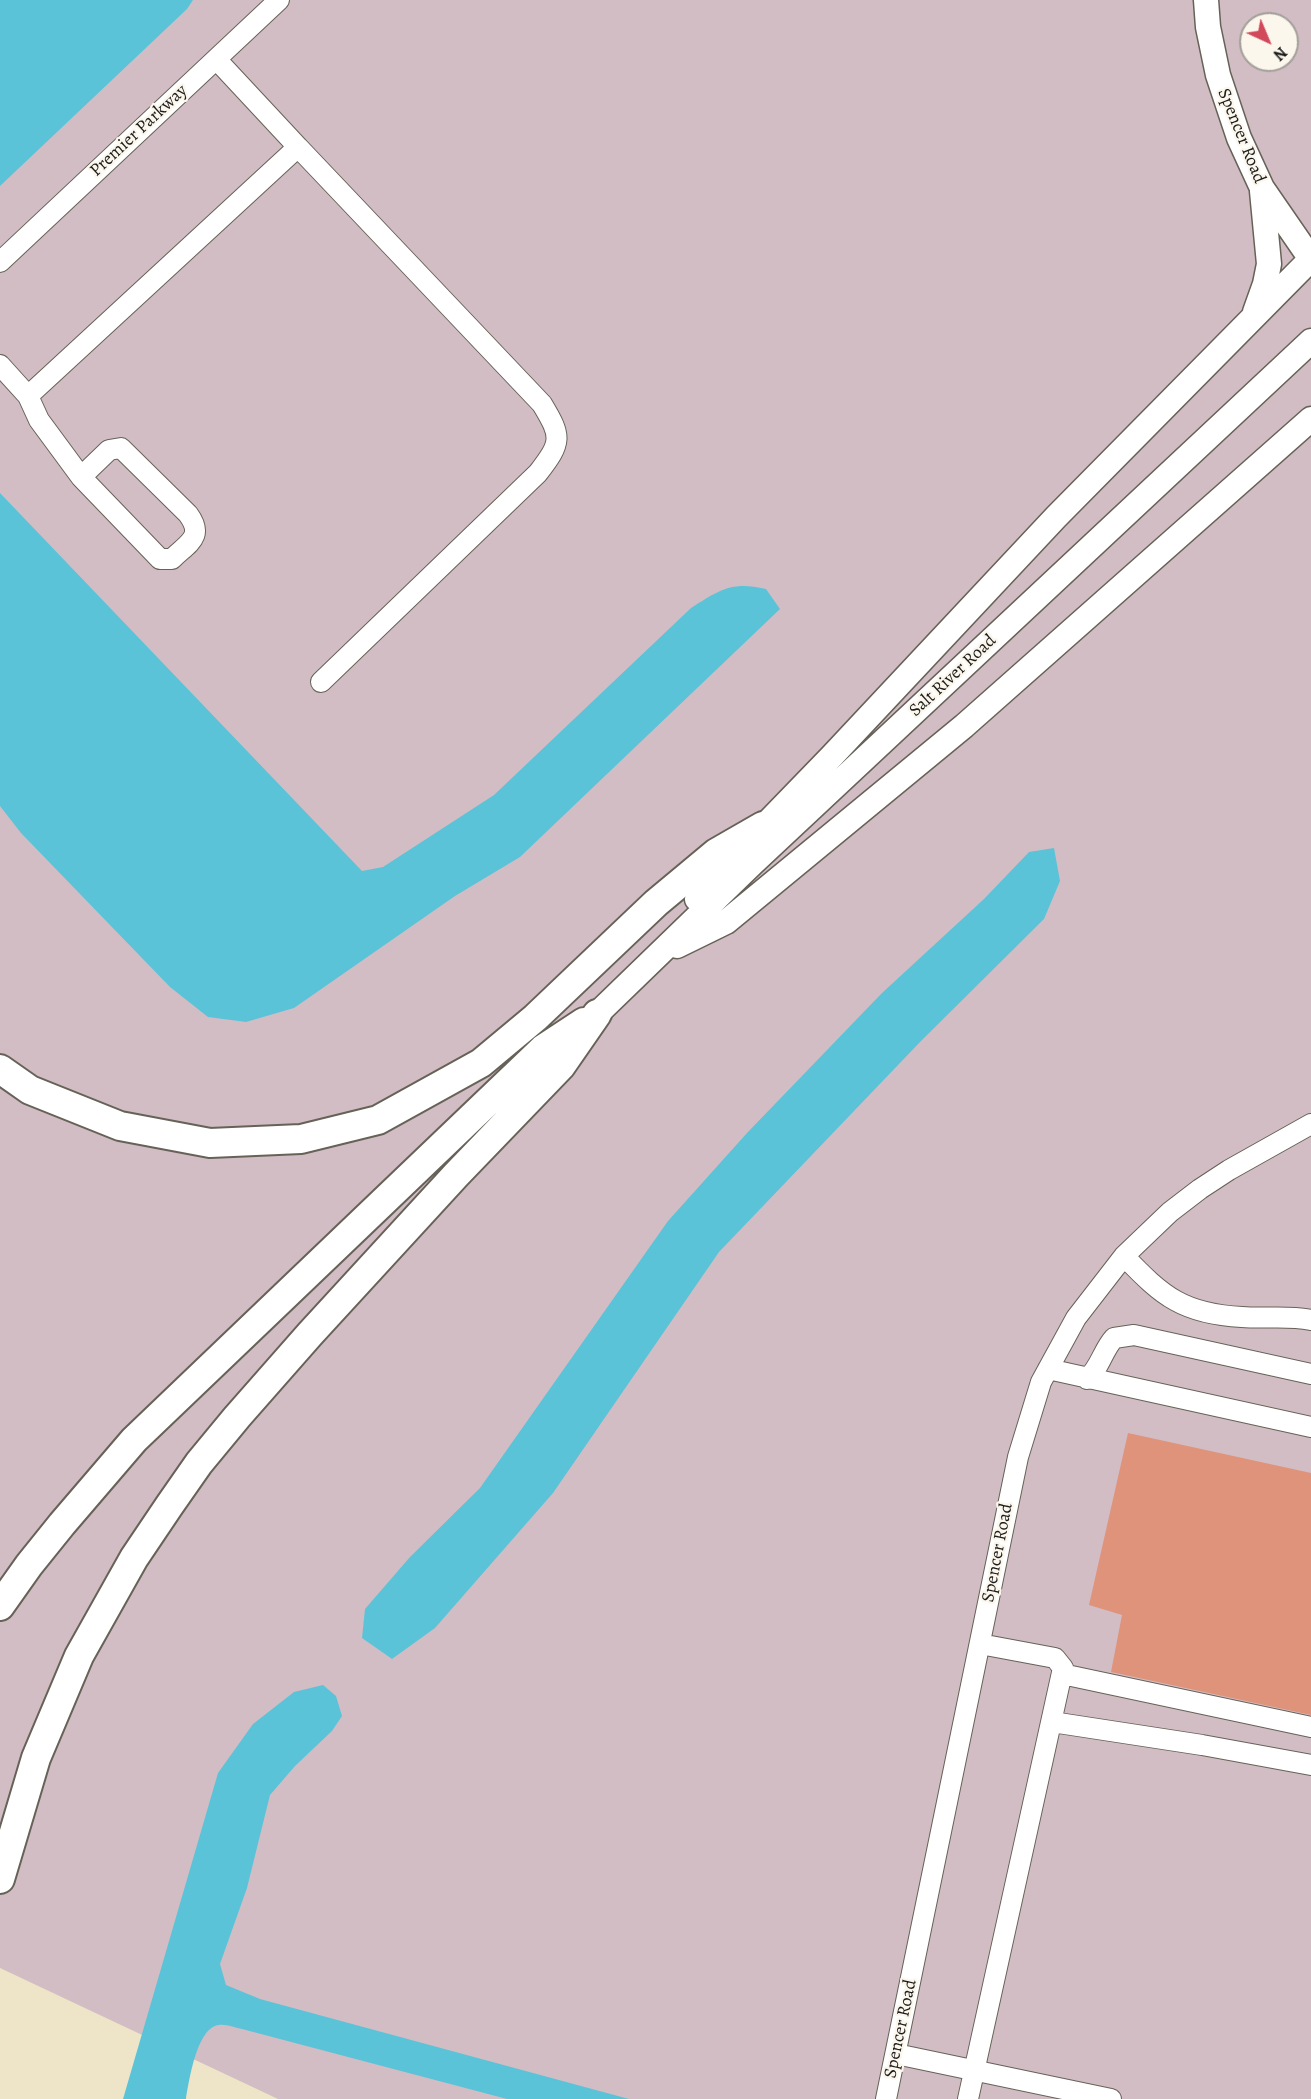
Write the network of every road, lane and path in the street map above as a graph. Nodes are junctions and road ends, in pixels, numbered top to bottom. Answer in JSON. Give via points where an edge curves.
{"nodes":[{"id":1,"x":279,"y":0,"type":"edge"},
{"id":2,"x":1206,"y":0,"type":"edge"},
{"id":3,"x":216,"y":59,"type":"junction"},
{"id":4,"x":298,"y":147,"type":"junction"},
{"id":5,"x":1262,"y":188,"type":"junction"},
{"id":6,"x":1311,"y":258,"type":"edge"},
{"id":7,"x":0,"y":262,"type":"edge"},
{"id":8,"x":1252,"y":320,"type":"junction"},
{"id":9,"x":1311,"y":341,"type":"edge"},
{"id":10,"x":0,"y":365,"type":"edge"},
{"id":11,"x":28,"y":396,"type":"junction"},
{"id":12,"x":1311,"y":419,"type":"edge"},
{"id":13,"x":81,"y":477,"type":"junction"},
{"id":14,"x":321,"y":682,"type":"dead end"},
{"id":15,"x":763,"y":826,"type":"junction"},
{"id":16,"x":656,"y":957,"type":"junction"},
{"id":17,"x":597,"y":1014,"type":"junction"},
{"id":18,"x":0,"y":1069,"type":"edge"},
{"id":19,"x":1311,"y":1125,"type":"edge"},
{"id":20,"x":1124,"y":1256,"type":"junction"},
{"id":21,"x":1311,"y":1320,"type":"edge"},
{"id":22,"x":1048,"y":1369,"type":"junction"},
{"id":23,"x":1311,"y":1374,"type":"edge"},
{"id":24,"x":1087,"y":1379,"type":"junction"},
{"id":25,"x":1311,"y":1427,"type":"edge"},
{"id":26,"x":0,"y":1606,"type":"edge"},
{"id":27,"x":980,"y":1644,"type":"junction"},
{"id":28,"x":1062,"y":1674,"type":"junction"},
{"id":29,"x":1052,"y":1722,"type":"junction"},
{"id":30,"x":1311,"y":1727,"type":"edge"},
{"id":31,"x":1311,"y":1766,"type":"edge"},
{"id":32,"x":0,"y":1879,"type":"edge"},
{"id":33,"x":896,"y":2054,"type":"junction"},
{"id":34,"x":973,"y":2072,"type":"junction"},
{"id":35,"x":886,"y":2099,"type":"edge"},
{"id":36,"x":968,"y":2099,"type":"edge"},
{"id":37,"x":1111,"y":2099,"type":"edge"}],
"edges":[{"from":1,"to":3,"type":"street","name":"Premier Parkway"},
{"from":2,"to":5,"type":"main road","name":"Spencer Road","via":[[1208,27],[1227,105]]},
{"from":3,"to":4,"type":"street"},
{"from":3,"to":7,"type":"street","name":"Premier Parkway"},
{"from":4,"to":11,"type":"street"},
{"from":4,"to":14,"type":"street","via":[[542,404],[557,436],[554,452],[538,472]]},
{"from":5,"to":6,"type":"main road","name":"Spencer Road"},
{"from":5,"to":8,"type":"main road","via":[[1269,264]]},
{"from":6,"to":8,"type":"main road"},
{"from":8,"to":15,"type":"main road","via":[[1056,517]]},
{"from":9,"to":16,"type":"main road","name":"Salt River Road"},
{"from":10,"to":11,"type":"street"},
{"from":11,"to":13,"type":"street","via":[[39,420]]},
{"from":12,"to":16,"type":"main road","via":[[964,726],[776,882],[726,922]]},
{"from":13,"to":13,"type":"street","via":[[160,559],[172,559],[197,531],[188,514],[121,448],[109,450]]},
{"from":15,"to":16,"type":"main road","via":[[709,883]]},
{"from":15,"to":18,"type":"highway","via":[[716,853],[657,903],[536,1018],[481,1063],[378,1120],[301,1139],[210,1143],[120,1126],[30,1090]]},
{"from":16,"to":17,"type":"main road","name":"Salt River Road"},
{"from":17,"to":26,"type":"highway","via":[[543,1049],[168,1406],[96,1482]]},
{"from":17,"to":32,"type":"highway","via":[[561,1066],[284,1364],[199,1463],[169,1506],[107,1604],[75,1666],[36,1758]]},
{"from":19,"to":20,"type":"street","name":"Spencer Road","via":[[1200,1189]]},
{"from":20,"to":21,"type":"street","via":[[1165,1295],[1189,1308],[1242,1317],[1291,1316]]},
{"from":20,"to":22,"type":"street","name":"Spencer Road","via":[[1076,1318]]},
{"from":22,"to":24,"type":"street"},
{"from":22,"to":27,"type":"street","name":"Spencer Road","via":[[1018,1457]]},
{"from":23,"to":24,"type":"street","via":[[1134,1335],[1114,1338]]},
{"from":24,"to":25,"type":"street"},
{"from":27,"to":28,"type":"street","via":[[1055,1658],[1063,1668]]},
{"from":27,"to":33,"type":"street","name":"Spencer Road"},
{"from":28,"to":29,"type":"street"},
{"from":28,"to":30,"type":"street"},
{"from":29,"to":31,"type":"street","via":[[1202,1744]]},
{"from":29,"to":34,"type":"street"},
{"from":33,"to":34,"type":"street"},
{"from":33,"to":35,"type":"street","name":"Spencer Road"},
{"from":34,"to":36,"type":"street"},
{"from":34,"to":37,"type":"street"}]}
